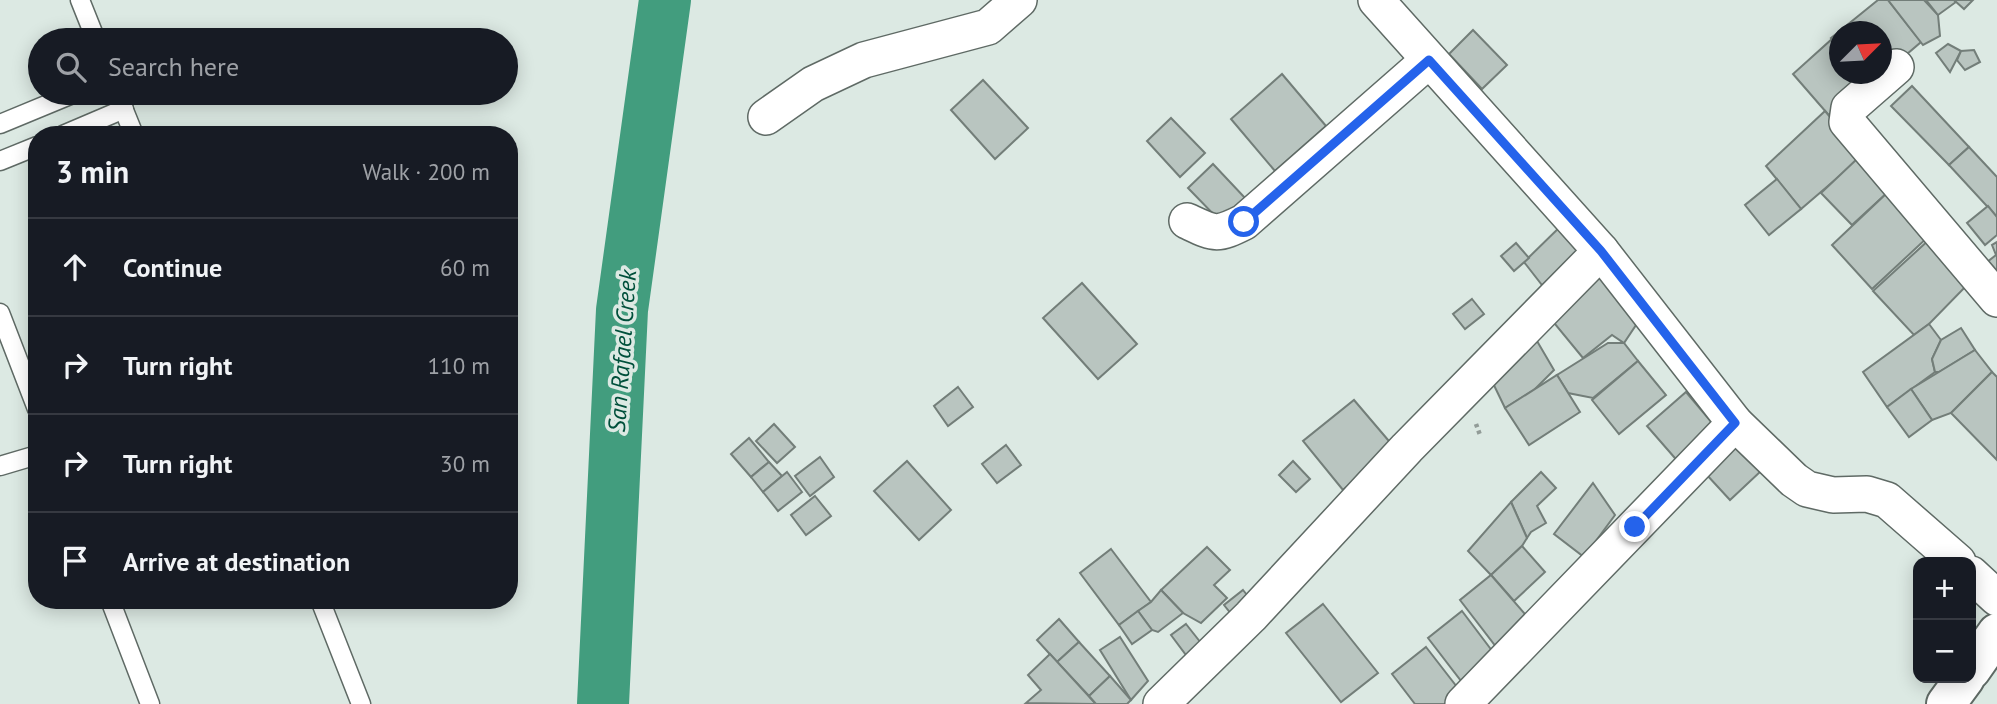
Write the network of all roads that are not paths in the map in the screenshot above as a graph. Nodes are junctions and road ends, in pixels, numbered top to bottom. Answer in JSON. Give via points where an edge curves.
{"nodes":[{"id":1,"x":80,"y":0,"type":"edge"},
{"id":2,"x":1019,"y":0,"type":"edge"},
{"id":3,"x":1376,"y":0,"type":"edge"},
{"id":4,"x":91,"y":28,"type":"edge"},
{"id":5,"x":1429,"y":60,"type":"junction"},
{"id":6,"x":1896,"y":67,"type":"dead end"},
{"id":7,"x":46,"y":105,"type":"edge"},
{"id":8,"x":114,"y":105,"type":"edge"},
{"id":9,"x":123,"y":105,"type":"edge"},
{"id":10,"x":766,"y":117,"type":"dead end"},
{"id":11,"x":0,"y":124,"type":"edge"},
{"id":12,"x":78,"y":126,"type":"edge"},
{"id":13,"x":131,"y":126,"type":"edge"},
{"id":14,"x":28,"y":150,"type":"edge"},
{"id":15,"x":0,"y":161,"type":"edge"},
{"id":16,"x":1187,"y":220,"type":"dead end"},
{"id":17,"x":1601,"y":251,"type":"junction"},
{"id":18,"x":1997,"y":299,"type":"edge"},
{"id":19,"x":0,"y":313,"type":"edge"},
{"id":20,"x":28,"y":386,"type":"edge"},
{"id":21,"x":1735,"y":423,"type":"junction"},
{"id":22,"x":28,"y":458,"type":"edge"},
{"id":23,"x":0,"y":466,"type":"edge"},
{"id":24,"x":1952,"y":557,"type":"edge"},
{"id":25,"x":1976,"y":579,"type":"edge"},
{"id":26,"x":1997,"y":598,"type":"edge"},
{"id":27,"x":113,"y":609,"type":"edge"},
{"id":28,"x":324,"y":609,"type":"edge"},
{"id":29,"x":1997,"y":633,"type":"edge"},
{"id":30,"x":1976,"y":663,"type":"edge"},
{"id":31,"x":1961,"y":683,"type":"edge"},
{"id":32,"x":150,"y":704,"type":"edge"},
{"id":33,"x":361,"y":704,"type":"edge"},
{"id":34,"x":1161,"y":704,"type":"edge"},
{"id":35,"x":1463,"y":704,"type":"edge"},
{"id":36,"x":1946,"y":704,"type":"edge"}],
"edges":[{"from":1,"to":4,"type":"lane"},
{"from":2,"to":10,"type":"street","via":[[988,27],[864,60],[813,84]]},
{"from":3,"to":5,"type":"street"},
{"from":5,"to":16,"type":"street","via":[[1244,222],[1223,233],[1209,232]]},
{"from":5,"to":17,"type":"street"},
{"from":6,"to":18,"type":"street","via":[[1849,108],[1847,121]]},
{"from":7,"to":11,"type":"lane"},
{"from":8,"to":12,"type":"lane"},
{"from":9,"to":13,"type":"lane"},
{"from":14,"to":15,"type":"lane"},
{"from":17,"to":21,"type":"street"},
{"from":17,"to":34,"type":"street"},
{"from":19,"to":20,"type":"lane"},
{"from":21,"to":24,"type":"street","via":[[1807,489],[1887,500]]},
{"from":21,"to":35,"type":"street"},
{"from":22,"to":23,"type":"lane"},
{"from":25,"to":26,"type":"street"},
{"from":27,"to":32,"type":"lane"},
{"from":28,"to":33,"type":"lane"},
{"from":29,"to":30,"type":"street"},
{"from":31,"to":36,"type":"street"}]}
